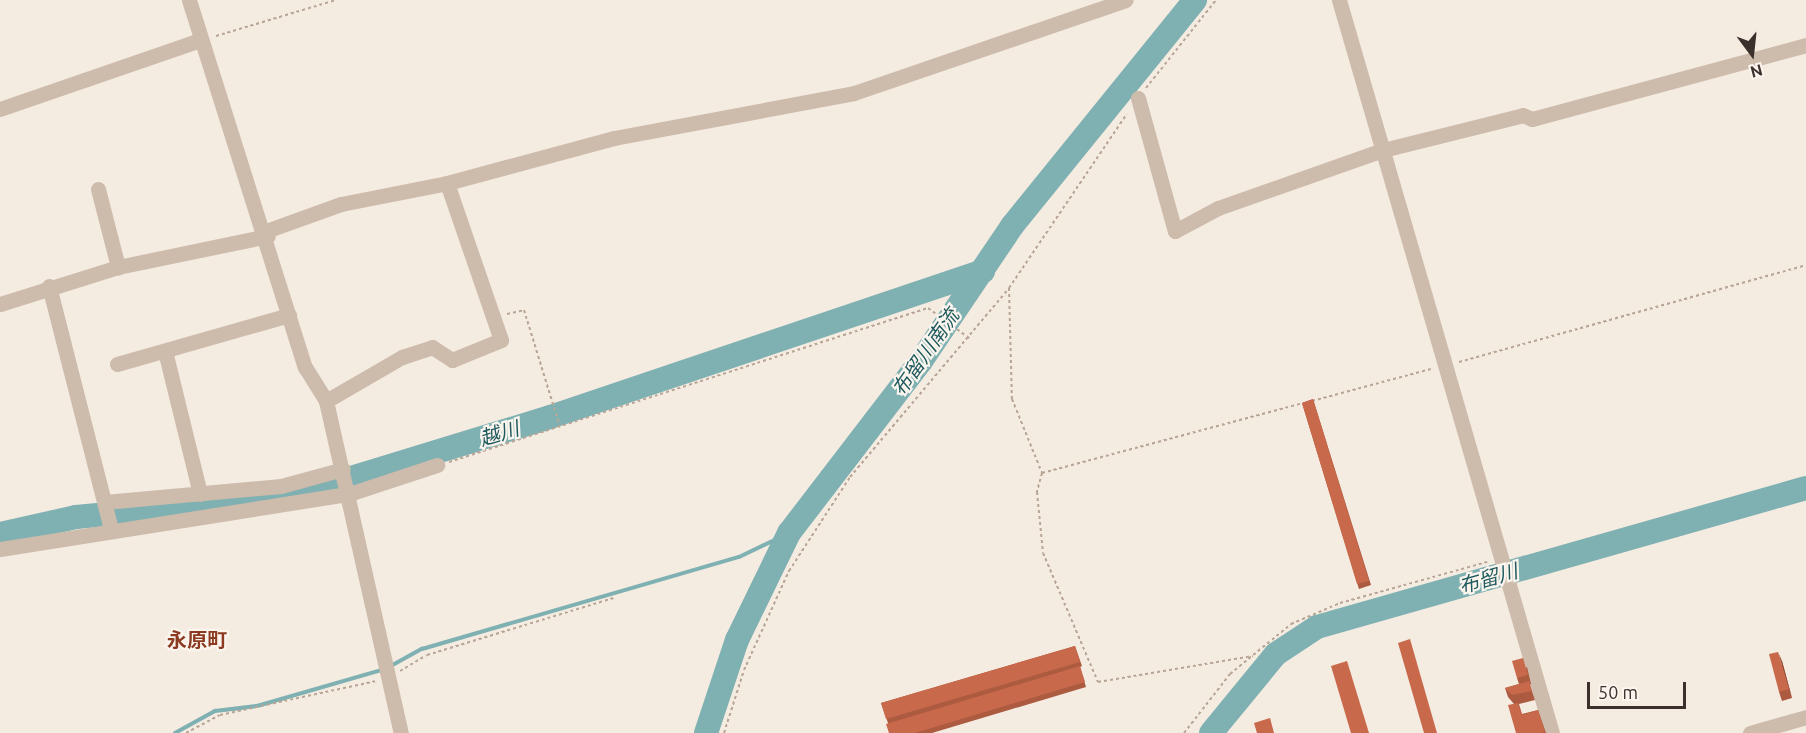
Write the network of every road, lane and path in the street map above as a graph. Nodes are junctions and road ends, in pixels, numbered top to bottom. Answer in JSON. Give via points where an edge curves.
{"nodes":[{"id":1,"x":189,"y":0,"type":"edge"},
{"id":2,"x":336,"y":0,"type":"edge"},
{"id":3,"x":1126,"y":0,"type":"edge"},
{"id":4,"x":1216,"y":0,"type":"edge"},
{"id":5,"x":1339,"y":0,"type":"edge"},
{"id":6,"x":198,"y":41,"type":"junction"},
{"id":7,"x":1806,"y":45,"type":"edge"},
{"id":8,"x":1138,"y":98,"type":"junction"},
{"id":9,"x":0,"y":109,"type":"edge"},
{"id":10,"x":1383,"y":150,"type":"junction"},
{"id":11,"x":447,"y":183,"type":"junction"},
{"id":12,"x":98,"y":189,"type":"dead end"},
{"id":13,"x":267,"y":234,"type":"junction"},
{"id":14,"x":1806,"y":265,"type":"edge"},
{"id":15,"x":118,"y":267,"type":"junction"},
{"id":16,"x":49,"y":286,"type":"junction"},
{"id":17,"x":1009,"y":288,"type":"junction"},
{"id":18,"x":0,"y":304,"type":"edge"},
{"id":19,"x":289,"y":315,"type":"junction"},
{"id":20,"x":496,"y":316,"type":"junction"},
{"id":21,"x":969,"y":338,"type":"junction"},
{"id":22,"x":165,"y":351,"type":"junction"},
{"id":23,"x":117,"y":364,"type":"dead end"},
{"id":24,"x":1445,"y":366,"type":"junction"},
{"id":25,"x":326,"y":401,"type":"junction"},
{"id":26,"x":560,"y":428,"type":"junction"},
{"id":27,"x":437,"y":465,"type":"joint"},
{"id":28,"x":343,"y":469,"type":"junction"},
{"id":29,"x":1042,"y":473,"type":"junction"},
{"id":30,"x":200,"y":494,"type":"junction"},
{"id":31,"x":349,"y":494,"type":"junction"},
{"id":32,"x":105,"y":502,"type":"junction"},
{"id":33,"x":204,"y":518,"type":"junction"},
{"id":34,"x":111,"y":529,"type":"junction"},
{"id":35,"x":0,"y":549,"type":"edge"},
{"id":36,"x":1502,"y":561,"type":"junction"},
{"id":37,"x":613,"y":598,"type":"dead end"},
{"id":38,"x":1253,"y":656,"type":"junction"},
{"id":39,"x":387,"y":678,"type":"junction"},
{"id":40,"x":1806,"y":717,"type":"edge"},
{"id":41,"x":186,"y":733,"type":"edge"},
{"id":42,"x":401,"y":733,"type":"edge"},
{"id":43,"x":724,"y":733,"type":"edge"},
{"id":44,"x":1184,"y":733,"type":"edge"},
{"id":45,"x":1552,"y":733,"type":"edge"},
{"id":46,"x":1750,"y":733,"type":"edge"}],
"edges":[{"from":1,"to":6,"type":"street"},
{"from":2,"to":6,"type":"path"},
{"from":3,"to":11,"type":"street","via":[[854,93],[614,138]]},
{"from":4,"to":8,"type":"path"},
{"from":5,"to":10,"type":"street"},
{"from":6,"to":9,"type":"street"},
{"from":6,"to":13,"type":"street"},
{"from":7,"to":10,"type":"street","via":[[1532,119],[1523,116]]},
{"from":8,"to":10,"type":"street","via":[[1175,231],[1218,208]]},
{"from":8,"to":17,"type":"path"},
{"from":10,"to":24,"type":"street"},
{"from":11,"to":13,"type":"street","via":[[340,204]]},
{"from":11,"to":20,"type":"street"},
{"from":12,"to":15,"type":"street"},
{"from":13,"to":15,"type":"street"},
{"from":13,"to":19,"type":"street"},
{"from":14,"to":24,"type":"path"},
{"from":15,"to":16,"type":"street"},
{"from":16,"to":18,"type":"street"},
{"from":16,"to":32,"type":"street"},
{"from":17,"to":21,"type":"path"},
{"from":17,"to":29,"type":"path","via":[[1012,399]]},
{"from":19,"to":22,"type":"street"},
{"from":19,"to":25,"type":"street","via":[[305,367]]},
{"from":20,"to":25,"type":"street","via":[[501,340],[452,360],[432,347],[402,357]]},
{"from":20,"to":26,"type":"path","via":[[524,310]]},
{"from":21,"to":26,"type":"path","via":[[928,308]]},
{"from":21,"to":43,"type":"path","via":[[850,477],[789,571],[744,670]]},
{"from":22,"to":23,"type":"street"},
{"from":22,"to":30,"type":"street"},
{"from":24,"to":29,"type":"path"},
{"from":24,"to":36,"type":"street"},
{"from":25,"to":28,"type":"street"},
{"from":26,"to":27,"type":"path"},
{"from":27,"to":31,"type":"street"},
{"from":28,"to":30,"type":"street","via":[[281,486]]},
{"from":28,"to":31,"type":"street"},
{"from":29,"to":38,"type":"path","via":[[1037,492],[1043,553],[1098,682]]},
{"from":30,"to":32,"type":"street"},
{"from":30,"to":33,"type":"street"},
{"from":31,"to":33,"type":"street"},
{"from":31,"to":39,"type":"street"},
{"from":32,"to":34,"type":"street"},
{"from":33,"to":34,"type":"street"},
{"from":34,"to":35,"type":"street"},
{"from":36,"to":38,"type":"path","via":[[1314,613]]},
{"from":36,"to":45,"type":"street"},
{"from":37,"to":39,"type":"path","via":[[427,655]]},
{"from":38,"to":44,"type":"path","via":[[1230,674]]},
{"from":39,"to":41,"type":"path","via":[[220,715]]},
{"from":39,"to":42,"type":"street"},
{"from":40,"to":46,"type":"street"}]}
